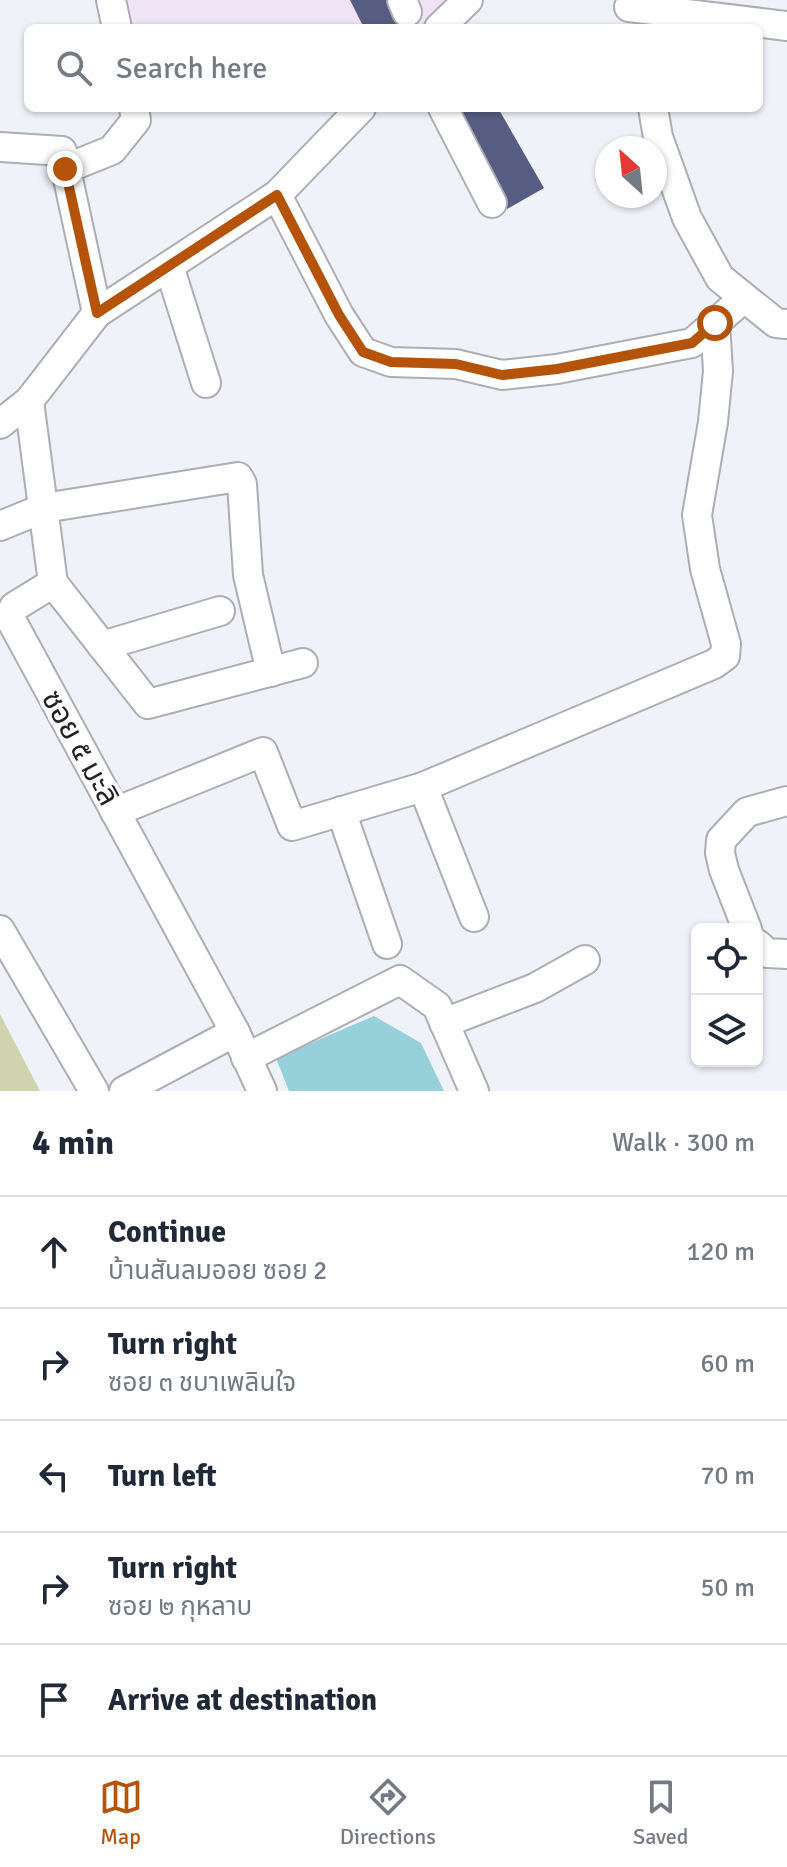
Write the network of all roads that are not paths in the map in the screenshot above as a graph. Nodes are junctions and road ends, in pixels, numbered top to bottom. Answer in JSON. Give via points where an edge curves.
{"nodes":[{"id":1,"x":111,"y":0,"type":"edge"},
{"id":2,"x":468,"y":0,"type":"edge"},
{"id":3,"x":630,"y":12,"type":"edge"},
{"id":4,"x":116,"y":24,"type":"edge"},
{"id":5,"x":443,"y":24,"type":"edge"},
{"id":6,"x":787,"y":26,"type":"edge"},
{"id":7,"x":135,"y":112,"type":"edge"},
{"id":8,"x":357,"y":112,"type":"edge"},
{"id":9,"x":445,"y":112,"type":"edge"},
{"id":10,"x":654,"y":112,"type":"edge"},
{"id":11,"x":0,"y":147,"type":"edge"},
{"id":12,"x":65,"y":169,"type":"junction"},
{"id":13,"x":277,"y":195,"type":"junction"},
{"id":14,"x":492,"y":203,"type":"dead end"},
{"id":15,"x":169,"y":266,"type":"junction"},
{"id":16,"x":743,"y":299,"type":"junction"},
{"id":17,"x":97,"y":313,"type":"junction"},
{"id":18,"x":715,"y":323,"type":"junction"},
{"id":19,"x":787,"y":324,"type":"edge"},
{"id":20,"x":206,"y":383,"type":"dead end"},
{"id":21,"x":29,"y":401,"type":"junction"},
{"id":22,"x":0,"y":424,"type":"edge"},
{"id":23,"x":44,"y":508,"type":"junction"},
{"id":24,"x":0,"y":526,"type":"edge"},
{"id":25,"x":53,"y":583,"type":"junction"},
{"id":26,"x":220,"y":611,"type":"dead end"},
{"id":27,"x":102,"y":646,"type":"junction"},
{"id":28,"x":303,"y":663,"type":"dead end"},
{"id":29,"x":271,"y":672,"type":"junction"},
{"id":30,"x":423,"y":787,"type":"junction"},
{"id":31,"x":787,"y":801,"type":"edge"},
{"id":32,"x":341,"y":811,"type":"junction"},
{"id":33,"x":115,"y":812,"type":"junction"},
{"id":34,"x":474,"y":917,"type":"dead end"},
{"id":35,"x":745,"y":923,"type":"edge"},
{"id":36,"x":0,"y":930,"type":"edge"},
{"id":37,"x":387,"y":944,"type":"dead end"},
{"id":38,"x":763,"y":949,"type":"edge"},
{"id":39,"x":787,"y":954,"type":"edge"},
{"id":40,"x":585,"y":960,"type":"dead end"},
{"id":41,"x":444,"y":1023,"type":"junction"},
{"id":42,"x":235,"y":1032,"type":"junction"},
{"id":43,"x":246,"y":1058,"type":"junction"},
{"id":44,"x":94,"y":1091,"type":"edge"},
{"id":45,"x":124,"y":1091,"type":"edge"},
{"id":46,"x":262,"y":1091,"type":"edge"},
{"id":47,"x":474,"y":1091,"type":"edge"}],
"edges":[{"from":1,"to":4,"type":"street"},
{"from":2,"to":5,"type":"street"},
{"from":3,"to":6,"type":"street"},
{"from":7,"to":12,"type":"street","via":[[136,120],[112,150]]},
{"from":8,"to":13,"type":"street"},
{"from":9,"to":14,"type":"street"},
{"from":10,"to":16,"type":"street","via":[[687,218],[720,278]]},
{"from":11,"to":12,"type":"street","via":[[62,151]]},
{"from":12,"to":17,"type":"street"},
{"from":13,"to":15,"type":"street"},
{"from":13,"to":18,"type":"street","via":[[363,352],[391,362],[456,364],[502,375],[557,369],[692,343]]},
{"from":15,"to":17,"type":"street"},
{"from":15,"to":20,"type":"street"},
{"from":16,"to":18,"type":"street"},
{"from":16,"to":19,"type":"street","via":[[776,323]]},
{"from":17,"to":21,"type":"street"},
{"from":18,"to":30,"type":"street","via":[[718,371],[697,515],[725,656]]},
{"from":21,"to":22,"type":"street"},
{"from":21,"to":23,"type":"street"},
{"from":23,"to":24,"type":"street"},
{"from":23,"to":25,"type":"street"},
{"from":23,"to":29,"type":"street","via":[[238,477],[248,575]]},
{"from":25,"to":27,"type":"street"},
{"from":25,"to":33,"type":"street","name":"ซอย ๕ มะลิ","via":[[14,607],[10,618]]},
{"from":26,"to":27,"type":"street"},
{"from":27,"to":29,"type":"street","via":[[148,704]]},
{"from":28,"to":29,"type":"street"},
{"from":30,"to":32,"type":"street"},
{"from":30,"to":34,"type":"street"},
{"from":31,"to":35,"type":"street","via":[[747,812],[721,840],[724,870]]},
{"from":32,"to":33,"type":"street","via":[[292,826],[263,752]]},
{"from":32,"to":37,"type":"street"},
{"from":33,"to":42,"type":"street","name":"ซอย ๕ มะลิ"},
{"from":36,"to":44,"type":"street"},
{"from":38,"to":39,"type":"street"},
{"from":40,"to":41,"type":"street","via":[[535,988]]},
{"from":41,"to":43,"type":"street","via":[[437,1006],[400,980]]},
{"from":41,"to":47,"type":"street"},
{"from":42,"to":43,"type":"street","name":"ซอย ๕ มะลิ"},
{"from":42,"to":45,"type":"street"},
{"from":43,"to":46,"type":"street","name":"ซอย ๕ มะลิ"}]}
